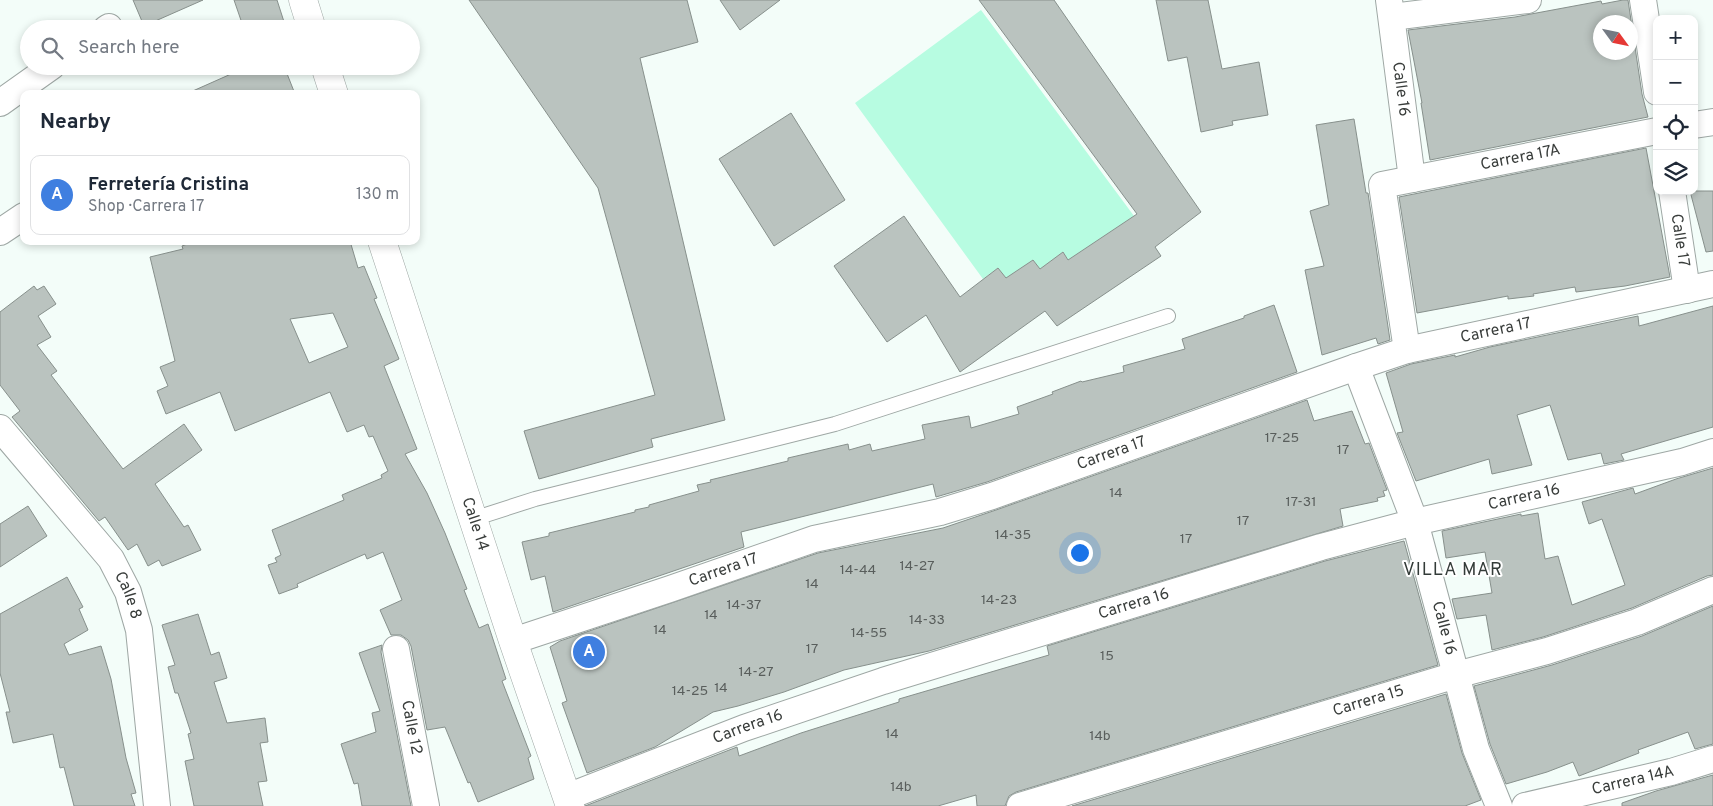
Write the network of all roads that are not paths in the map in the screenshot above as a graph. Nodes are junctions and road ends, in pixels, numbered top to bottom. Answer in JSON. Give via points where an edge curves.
{"nodes":[{"id":1,"x":303,"y":0,"type":"edge"},
{"id":2,"x":1528,"y":0,"type":"edge"},
{"id":3,"x":1642,"y":0,"type":"edge"},
{"id":4,"x":1390,"y":9,"type":"edge"},
{"id":5,"x":309,"y":20,"type":"edge"},
{"id":6,"x":1653,"y":67,"type":"edge"},
{"id":7,"x":39,"y":75,"type":"edge"},
{"id":8,"x":328,"y":75,"type":"edge"},
{"id":9,"x":333,"y":90,"type":"edge"},
{"id":10,"x":0,"y":103,"type":"edge"},
{"id":11,"x":1713,"y":122,"type":"edge"},
{"id":12,"x":1698,"y":124,"type":"edge"},
{"id":13,"x":1653,"y":132,"type":"edge"},
{"id":14,"x":1412,"y":179,"type":"junction"},
{"id":15,"x":1673,"y":195,"type":"edge"},
{"id":16,"x":20,"y":219,"type":"edge"},
{"id":17,"x":0,"y":232,"type":"edge"},
{"id":18,"x":383,"y":245,"type":"edge"},
{"id":19,"x":1713,"y":284,"type":"edge"},
{"id":20,"x":1687,"y":290,"type":"junction"},
{"id":21,"x":1168,"y":316,"type":"dead end"},
{"id":22,"x":1407,"y":350,"type":"junction"},
{"id":23,"x":1356,"y":367,"type":"junction"},
{"id":24,"x":0,"y":428,"type":"edge"},
{"id":25,"x":1713,"y":452,"type":"edge"},
{"id":26,"x":473,"y":519,"type":"junction"},
{"id":27,"x":1415,"y":522,"type":"junction"},
{"id":28,"x":1713,"y":590,"type":"edge"},
{"id":29,"x":513,"y":641,"type":"junction"},
{"id":30,"x":396,"y":649,"type":"dead end"},
{"id":31,"x":1456,"y":675,"type":"junction"},
{"id":32,"x":1713,"y":759,"type":"edge"},
{"id":33,"x":568,"y":801,"type":"edge"},
{"id":34,"x":157,"y":806,"type":"edge"},
{"id":35,"x":426,"y":806,"type":"edge"},
{"id":36,"x":1020,"y":806,"type":"edge"},
{"id":37,"x":1499,"y":806,"type":"edge"},
{"id":38,"x":1525,"y":806,"type":"edge"}],
"edges":[{"from":1,"to":5,"type":"street"},
{"from":2,"to":4,"type":"street"},
{"from":3,"to":6,"type":"street"},
{"from":4,"to":14,"type":"street","name":"Calle 16"},
{"from":7,"to":10,"type":"street"},
{"from":8,"to":9,"type":"street"},
{"from":11,"to":12,"type":"street"},
{"from":13,"to":14,"type":"street","name":"Carrera 17A"},
{"from":14,"to":22,"type":"street","name":"Carrera 17A","via":[[1382,185]]},
{"from":15,"to":20,"type":"street","name":"Calle 17"},
{"from":16,"to":17,"type":"street"},
{"from":18,"to":26,"type":"street","name":"Calle 14"},
{"from":19,"to":20,"type":"street","name":"Carrera 17"},
{"from":20,"to":22,"type":"street","name":"Carrera 17"},
{"from":21,"to":26,"type":"lane","via":[[835,424],[535,499]]},
{"from":22,"to":23,"type":"street","name":"Carrera 17"},
{"from":23,"to":27,"type":"street","name":"Calle 16"},
{"from":23,"to":29,"type":"street","name":"Carrera 17","via":[[992,496],[940,512],[814,539]]},
{"from":24,"to":34,"type":"street","name":"Calle 8","via":[[111,560],[128,592],[139,630]]},
{"from":25,"to":27,"type":"street","name":"Carrera 16","via":[[1682,462]]},
{"from":26,"to":29,"type":"street","name":"Calle 14"},
{"from":27,"to":31,"type":"street","name":"Calle 16"},
{"from":27,"to":33,"type":"street","name":"Carrera 16","via":[[1321,546],[883,681],[744,728]]},
{"from":28,"to":31,"type":"street","name":"Carrera 15","via":[[1637,622],[1547,651]]},
{"from":29,"to":33,"type":"street","name":"Calle 14"},
{"from":30,"to":35,"type":"street","name":"Calle 12"},
{"from":31,"to":36,"type":"street","name":"Carrera 15"},
{"from":31,"to":37,"type":"street","name":"Calle 16","via":[[1476,749]]},
{"from":32,"to":38,"type":"street","name":"Carrera 14A"}]}
